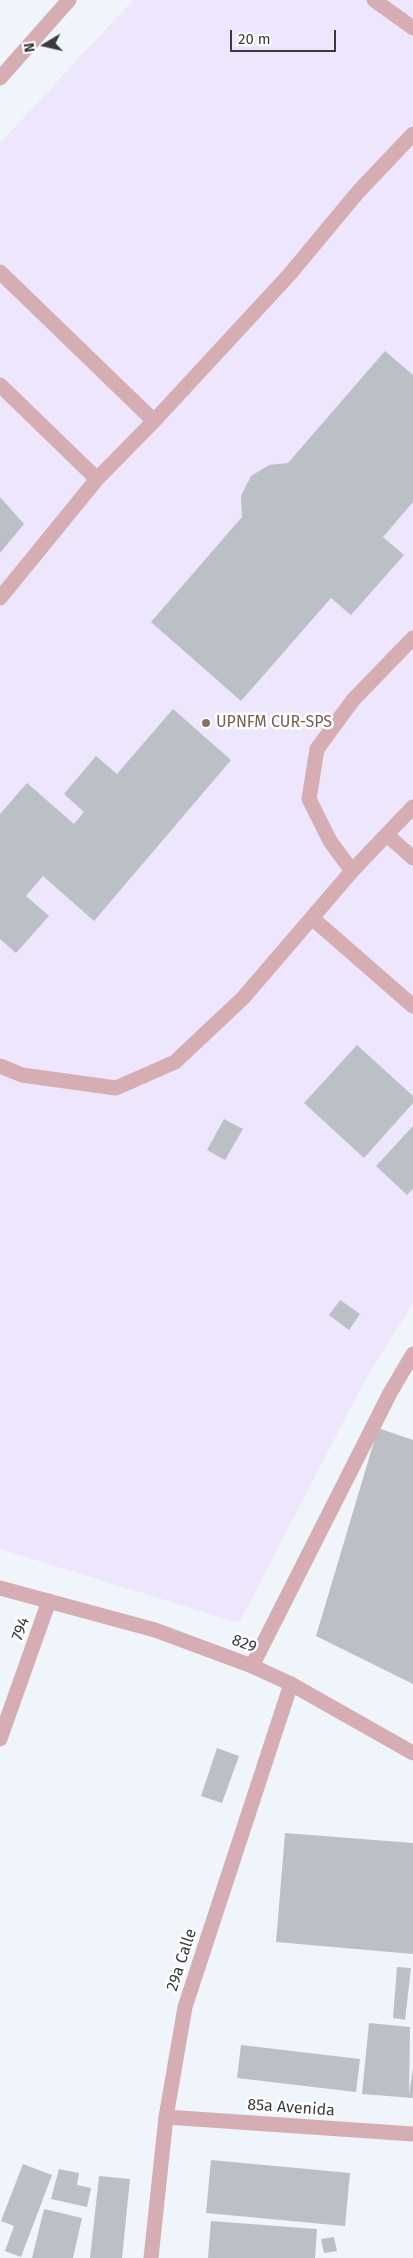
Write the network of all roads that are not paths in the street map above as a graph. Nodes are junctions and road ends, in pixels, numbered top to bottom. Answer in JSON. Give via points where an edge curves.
{"nodes":[{"id":1,"x":69,"y":0,"type":"edge"},
{"id":2,"x":374,"y":0,"type":"edge"},
{"id":3,"x":413,"y":28,"type":"edge"},
{"id":4,"x":0,"y":78,"type":"edge"},
{"id":5,"x":413,"y":134,"type":"edge"},
{"id":6,"x":0,"y":272,"type":"edge"},
{"id":7,"x":0,"y":385,"type":"edge"},
{"id":8,"x":154,"y":421,"type":"junction"},
{"id":9,"x":97,"y":479,"type":"junction"},
{"id":10,"x":0,"y":598,"type":"edge"},
{"id":11,"x":413,"y":638,"type":"edge"},
{"id":12,"x":413,"y":808,"type":"edge"},
{"id":13,"x":387,"y":835,"type":"junction"},
{"id":14,"x":413,"y":858,"type":"edge"},
{"id":15,"x":352,"y":872,"type":"junction"},
{"id":16,"x":312,"y":918,"type":"junction"},
{"id":17,"x":413,"y":1006,"type":"edge"},
{"id":18,"x":0,"y":1066,"type":"edge"},
{"id":19,"x":413,"y":1354,"type":"edge"},
{"id":20,"x":0,"y":1588,"type":"edge"},
{"id":21,"x":49,"y":1601,"type":"junction"},
{"id":22,"x":252,"y":1666,"type":"junction"},
{"id":23,"x":290,"y":1684,"type":"junction"},
{"id":24,"x":0,"y":1739,"type":"edge"},
{"id":25,"x":413,"y":1753,"type":"edge"},
{"id":26,"x":166,"y":2117,"type":"junction"},
{"id":27,"x":413,"y":2134,"type":"edge"},
{"id":28,"x":152,"y":2258,"type":"edge"}],
"edges":[{"from":1,"to":4,"type":"street"},
{"from":2,"to":3,"type":"street"},
{"from":5,"to":8,"type":"street"},
{"from":6,"to":8,"type":"street"},
{"from":7,"to":9,"type":"street"},
{"from":8,"to":9,"type":"street"},
{"from":9,"to":10,"type":"street"},
{"from":11,"to":15,"type":"street","via":[[353,700],[318,749],[309,799],[330,841]]},
{"from":12,"to":13,"type":"street"},
{"from":13,"to":14,"type":"street"},
{"from":13,"to":15,"type":"street"},
{"from":15,"to":16,"type":"street"},
{"from":16,"to":17,"type":"street"},
{"from":16,"to":18,"type":"street","via":[[243,998],[175,1062],[116,1088],[22,1075]]},
{"from":19,"to":22,"type":"street","via":[[390,1393]]},
{"from":20,"to":21,"type":"street","name":"829"},
{"from":21,"to":22,"type":"street","name":"829","via":[[155,1630]]},
{"from":21,"to":24,"type":"street","name":"794"},
{"from":22,"to":23,"type":"street","name":"829"},
{"from":23,"to":25,"type":"street","name":"829"},
{"from":23,"to":26,"type":"street","name":"29a Calle","via":[[185,2007]]},
{"from":26,"to":27,"type":"street","name":"85a Avenida"},
{"from":26,"to":28,"type":"street","name":"29a Calle"}]}
